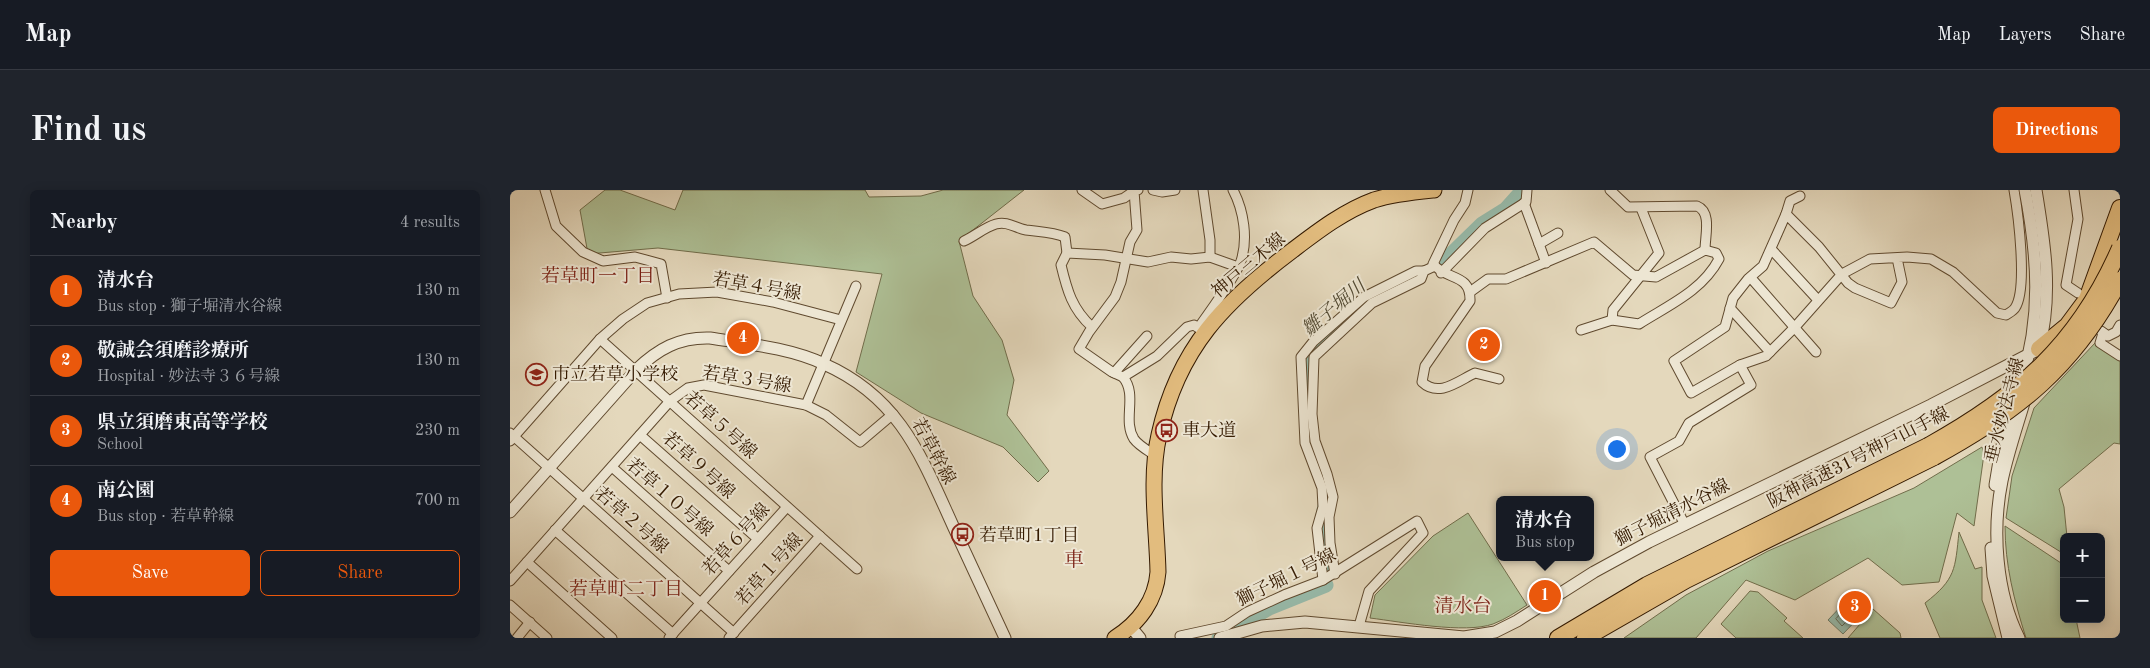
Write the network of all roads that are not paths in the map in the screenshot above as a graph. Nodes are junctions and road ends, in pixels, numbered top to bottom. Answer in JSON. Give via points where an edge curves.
{"nodes":[{"id":1,"x":545,"y":190,"type":"edge"},
{"id":2,"x":1082,"y":190,"type":"edge"},
{"id":3,"x":1136,"y":190,"type":"edge"},
{"id":4,"x":1153,"y":190,"type":"edge"},
{"id":5,"x":1175,"y":190,"type":"edge"},
{"id":6,"x":1203,"y":190,"type":"edge"},
{"id":7,"x":1233,"y":190,"type":"edge"},
{"id":8,"x":1434,"y":190,"type":"edge"},
{"id":9,"x":1468,"y":190,"type":"edge"},
{"id":10,"x":1528,"y":190,"type":"edge"},
{"id":11,"x":1610,"y":190,"type":"edge"},
{"id":12,"x":2014,"y":190,"type":"edge"},
{"id":13,"x":2025,"y":190,"type":"edge"},
{"id":14,"x":2036,"y":190,"type":"edge"},
{"id":15,"x":2074,"y":190,"type":"edge"},
{"id":16,"x":1417,"y":191,"type":"edge"},
{"id":17,"x":1389,"y":193,"type":"edge"},
{"id":18,"x":1800,"y":196,"type":"dead end"},
{"id":19,"x":1524,"y":203,"type":"junction"},
{"id":20,"x":1641,"y":208,"type":"junction"},
{"id":21,"x":2120,"y":208,"type":"edge"},
{"id":22,"x":1786,"y":214,"type":"junction"},
{"id":23,"x":1558,"y":233,"type":"dead end"},
{"id":24,"x":964,"y":241,"type":"dead end"},
{"id":25,"x":1539,"y":244,"type":"junction"},
{"id":26,"x":2120,"y":248,"type":"edge"},
{"id":27,"x":1705,"y":250,"type":"junction"},
{"id":28,"x":1772,"y":250,"type":"junction"},
{"id":29,"x":1067,"y":253,"type":"junction"},
{"id":30,"x":1210,"y":257,"type":"junction"},
{"id":31,"x":1897,"y":258,"type":"junction"},
{"id":32,"x":1127,"y":259,"type":"junction"},
{"id":33,"x":1546,"y":263,"type":"junction"},
{"id":34,"x":1238,"y":267,"type":"junction"},
{"id":35,"x":1438,"y":270,"type":"junction"},
{"id":36,"x":1424,"y":271,"type":"junction"},
{"id":37,"x":1842,"y":274,"type":"junction"},
{"id":38,"x":1642,"y":276,"type":"junction"},
{"id":39,"x":1751,"y":278,"type":"junction"},
{"id":40,"x":2120,"y":280,"type":"edge"},
{"id":41,"x":856,"y":286,"type":"dead end"},
{"id":42,"x":2120,"y":291,"type":"edge"},
{"id":43,"x":1470,"y":292,"type":"junction"},
{"id":44,"x":2078,"y":293,"type":"dead end"},
{"id":45,"x":667,"y":298,"type":"junction"},
{"id":46,"x":1818,"y":300,"type":"junction"},
{"id":47,"x":1730,"y":308,"type":"junction"},
{"id":48,"x":841,"y":320,"type":"junction"},
{"id":49,"x":1612,"y":320,"type":"junction"},
{"id":50,"x":2120,"y":325,"type":"edge"},
{"id":51,"x":1092,"y":327,"type":"junction"},
{"id":52,"x":1795,"y":328,"type":"junction"},
{"id":53,"x":1202,"y":329,"type":"junction"},
{"id":54,"x":1581,"y":330,"type":"dead end"},
{"id":55,"x":1147,"y":336,"type":"dead end"},
{"id":56,"x":600,"y":338,"type":"junction"},
{"id":57,"x":2034,"y":351,"type":"junction"},
{"id":58,"x":1770,"y":352,"type":"junction"},
{"id":59,"x":1816,"y":352,"type":"dead end"},
{"id":60,"x":2120,"y":356,"type":"edge"},
{"id":61,"x":823,"y":363,"type":"junction"},
{"id":62,"x":1740,"y":365,"type":"junction"},
{"id":63,"x":636,"y":370,"type":"junction"},
{"id":64,"x":1119,"y":375,"type":"junction"},
{"id":65,"x":1499,"y":379,"type":"dead end"},
{"id":66,"x":670,"y":401,"type":"junction"},
{"id":67,"x":806,"y":405,"type":"junction"},
{"id":68,"x":893,"y":414,"type":"junction"},
{"id":69,"x":640,"y":435,"type":"junction"},
{"id":70,"x":511,"y":437,"type":"edge"},
{"id":71,"x":1931,"y":452,"type":"junction"},
{"id":72,"x":1156,"y":456,"type":"junction"},
{"id":73,"x":612,"y":467,"type":"junction"},
{"id":74,"x":549,"y":468,"type":"junction"},
{"id":75,"x":583,"y":499,"type":"junction"},
{"id":76,"x":787,"y":507,"type":"junction"},
{"id":77,"x":510,"y":512,"type":"edge"},
{"id":78,"x":1685,"y":525,"type":"junction"},
{"id":79,"x":555,"y":530,"type":"junction"},
{"id":80,"x":820,"y":536,"type":"junction"},
{"id":81,"x":758,"y":539,"type":"junction"},
{"id":82,"x":527,"y":562,"type":"junction"},
{"id":83,"x":857,"y":569,"type":"dead end"},
{"id":84,"x":730,"y":571,"type":"junction"},
{"id":85,"x":1335,"y":574,"type":"junction"},
{"id":86,"x":1323,"y":580,"type":"junction"},
{"id":87,"x":510,"y":581,"type":"edge"},
{"id":88,"x":701,"y":602,"type":"junction"},
{"id":89,"x":510,"y":605,"type":"edge"},
{"id":90,"x":530,"y":622,"type":"junction"},
{"id":91,"x":1130,"y":626,"type":"junction"},
{"id":92,"x":1359,"y":626,"type":"junction"},
{"id":93,"x":731,"y":635,"type":"edge"},
{"id":94,"x":671,"y":636,"type":"edge"},
{"id":95,"x":1180,"y":636,"type":"dead end"},
{"id":96,"x":517,"y":638,"type":"edge"},
{"id":97,"x":547,"y":638,"type":"edge"},
{"id":98,"x":612,"y":638,"type":"edge"},
{"id":99,"x":1005,"y":638,"type":"edge"},
{"id":100,"x":1115,"y":638,"type":"edge"},
{"id":101,"x":1140,"y":638,"type":"edge"},
{"id":102,"x":1220,"y":638,"type":"edge"},
{"id":103,"x":1558,"y":638,"type":"edge"},
{"id":104,"x":1585,"y":638,"type":"edge"},
{"id":105,"x":2008,"y":638,"type":"edge"},
{"id":106,"x":2019,"y":638,"type":"edge"}],
"edges":[{"from":1,"to":45,"type":"street","via":[[556,226],[583,252],[603,261],[635,257],[661,264]]},
{"from":2,"to":3,"type":"street","via":[[1102,204],[1124,198]]},
{"from":3,"to":32,"type":"street","via":[[1137,230],[1130,242]]},
{"from":4,"to":5,"type":"street"},
{"from":6,"to":30,"type":"street"},
{"from":7,"to":34,"type":"street","via":[[1243,219],[1244,241]]},
{"from":8,"to":16,"type":"main road","name":"神戸三木線"},
{"from":9,"to":35,"type":"street","via":[[1465,204],[1434,264]]},
{"from":10,"to":19,"type":"street"},
{"from":11,"to":20,"type":"street","via":[[1628,207]]},
{"from":12,"to":31,"type":"street","via":[[2019,216],[2019,299],[2006,315],[1997,313],[1975,290],[1940,263],[1931,259]]},
{"from":13,"to":57,"type":"street","name":"垂水妙法寺線","via":[[2036,252]]},
{"from":14,"to":57,"type":"street","name":"垂水妙法寺線","via":[[2048,274],[2045,320]]},
{"from":15,"to":44,"type":"street","via":[[2078,219],[2066,285]]},
{"from":16,"to":17,"type":"main road","name":"神戸三木線"},
{"from":17,"to":53,"type":"main road","name":"神戸三木線","via":[[1342,216],[1255,278]]},
{"from":18,"to":22,"type":"street","via":[[1790,201]]},
{"from":19,"to":25,"type":"street"},
{"from":19,"to":35,"type":"street","via":[[1485,228]]},
{"from":20,"to":27,"type":"street","via":[[1701,207],[1706,215]]},
{"from":20,"to":38,"type":"street","via":[[1659,253]]},
{"from":21,"to":57,"type":"highway","via":[[2087,299],[2067,326]]},
{"from":22,"to":28,"type":"street"},
{"from":22,"to":37,"type":"street"},
{"from":23,"to":25,"type":"street"},
{"from":24,"to":29,"type":"street","via":[[993,225],[1012,224],[1065,237]]},
{"from":25,"to":33,"type":"street"},
{"from":26,"to":71,"type":"highway","name":"阪神高速31号神戸山手線","bridge":true,"via":[[2087,310],[2042,366],[1995,406]]},
{"from":27,"to":38,"type":"street","via":[[1656,277]]},
{"from":27,"to":49,"type":"street","via":[[1716,252],[1719,259],[1697,287],[1639,324]]},
{"from":28,"to":39,"type":"street"},
{"from":28,"to":46,"type":"street"},
{"from":29,"to":32,"type":"street"},
{"from":29,"to":51,"type":"street","via":[[1061,265],[1068,295],[1082,318]]},
{"from":30,"to":32,"type":"street","via":[[1171,257],[1148,262]]},
{"from":30,"to":34,"type":"street"},
{"from":31,"to":37,"type":"street","via":[[1870,259]]},
{"from":31,"to":37,"type":"street","via":[[1902,282],[1891,303],[1854,288]]},
{"from":32,"to":51,"type":"street","via":[[1115,297]]},
{"from":33,"to":38,"type":"street","via":[[1594,242],[1633,275]]},
{"from":33,"to":43,"type":"street","via":[[1506,279],[1488,279]]},
{"from":34,"to":53,"type":"street"},
{"from":35,"to":36,"type":"street"},
{"from":35,"to":43,"type":"street","via":[[1464,283]]},
{"from":36,"to":85,"type":"street","via":[[1421,278],[1372,303],[1314,358],[1312,414],[1315,441],[1333,498],[1329,518]]},
{"from":36,"to":86,"type":"street","via":[[1416,271],[1364,297],[1313,342],[1301,357],[1304,443],[1322,488],[1323,507],[1318,528]]},
{"from":37,"to":46,"type":"street"},
{"from":38,"to":49,"type":"street","via":[[1613,310]]},
{"from":39,"to":47,"type":"street","via":[[1733,298]]},
{"from":39,"to":52,"type":"street"},
{"from":40,"to":71,"type":"highway","name":"阪神高速31号神戸山手線","bridge":true,"via":[[2091,328],[2053,374],[2010,411]]},
{"from":41,"to":48,"type":"street"},
{"from":42,"to":57,"type":"highway","via":[[2088,327],[2070,340]]},
{"from":43,"to":65,"type":"street","via":[[1470,301],[1425,366],[1422,382],[1439,391],[1475,373]]},
{"from":45,"to":48,"type":"street","name":"若草４号線","via":[[679,294],[716,292],[773,302]]},
{"from":45,"to":56,"type":"street","name":"若草４号線","via":[[647,304]]},
{"from":46,"to":52,"type":"street"},
{"from":47,"to":58,"type":"street"},
{"from":47,"to":62,"type":"street","via":[[1722,331],[1674,361],[1691,393]]},
{"from":48,"to":61,"type":"street"},
{"from":49,"to":54,"type":"street"},
{"from":50,"to":60,"type":"street","via":[[2108,336],[2102,332],[2100,343]]},
{"from":51,"to":64,"type":"street","via":[[1079,349]]},
{"from":52,"to":58,"type":"street"},
{"from":52,"to":59,"type":"street"},
{"from":53,"to":64,"type":"street","via":[[1194,324],[1187,327],[1158,356]]},
{"from":53,"to":72,"type":"main road","name":"神戸三木線","via":[[1174,386]]},
{"from":55,"to":64,"type":"street"},
{"from":56,"to":63,"type":"street","name":"若草５号線"},
{"from":56,"to":70,"type":"street","name":"若草４号線"},
{"from":57,"to":78,"type":"street","name":"獅子堀清水谷線"},
{"from":57,"to":105,"type":"street","name":"垂水妙法寺線","via":[[2001,449],[1992,506],[1993,576]]},
{"from":57,"to":106,"type":"street","name":"垂水妙法寺線","via":[[2002,480],[1998,524],[2000,571],[2009,612]]},
{"from":58,"to":62,"type":"street"},
{"from":61,"to":63,"type":"street","name":"若草幹線","via":[[784,352],[697,338],[669,344],[653,353]]},
{"from":61,"to":67,"type":"street"},
{"from":61,"to":68,"type":"street","name":"若草幹線","via":[[865,387]]},
{"from":62,"to":78,"type":"street","via":[[1751,385],[1689,423],[1678,441],[1650,457]]},
{"from":63,"to":66,"type":"street","name":"若草５号線"},
{"from":63,"to":74,"type":"street","name":"若草幹線"},
{"from":64,"to":72,"type":"street","via":[[1130,389],[1130,431],[1135,441]]},
{"from":66,"to":67,"type":"street","name":"若草３号線","via":[[688,388],[704,385]]},
{"from":66,"to":69,"type":"street","name":"若草３号線"},
{"from":66,"to":76,"type":"street","name":"若草５号線"},
{"from":67,"to":68,"type":"street","name":"若草３号線","via":[[826,415],[860,442]]},
{"from":68,"to":99,"type":"street","name":"若草幹線","via":[[916,447]]},
{"from":69,"to":73,"type":"street","name":"若草３号線"},
{"from":69,"to":81,"type":"street","name":"若草９号線"},
{"from":70,"to":74,"type":"street","name":"若草２号線"},
{"from":71,"to":103,"type":"highway","name":"阪神高速31号神戸山手線","via":[[1663,576]]},
{"from":71,"to":104,"type":"highway","name":"阪神高速31号神戸山手線","via":[[1686,580]]},
{"from":72,"to":91,"type":"main road","name":"神戸三木線","via":[[1157,582],[1148,605]]},
{"from":73,"to":75,"type":"street","name":"若草３号線"},
{"from":73,"to":84,"type":"street","name":"若草１０号線"},
{"from":74,"to":75,"type":"street","name":"若草２号線"},
{"from":74,"to":77,"type":"street","name":"若草幹線"},
{"from":75,"to":79,"type":"street","name":"若草３号線"},
{"from":75,"to":88,"type":"street","name":"若草２号線"},
{"from":76,"to":80,"type":"street","name":"若草５号線"},
{"from":76,"to":81,"type":"street","name":"若草６号線"},
{"from":78,"to":92,"type":"street","name":"獅子堀清水谷線","via":[[1601,568],[1495,632],[1464,637]]},
{"from":79,"to":82,"type":"street","name":"若草３号線"},
{"from":79,"to":94,"type":"street"},
{"from":80,"to":83,"type":"street","name":"若草１号線"},
{"from":80,"to":93,"type":"street","name":"若草１号線"},
{"from":81,"to":84,"type":"street","name":"若草６号線"},
{"from":82,"to":87,"type":"street","name":"若草３号線"},
{"from":82,"to":98,"type":"street"},
{"from":84,"to":88,"type":"street","name":"若草６号線"},
{"from":85,"to":86,"type":"street","name":"獅子堀１号線"},
{"from":85,"to":92,"type":"street","name":"獅子堀１号線","via":[[1417,521],[1423,533],[1369,591]]},
{"from":86,"to":95,"type":"street","name":"獅子堀１号線","via":[[1276,598],[1226,626]]},
{"from":88,"to":93,"type":"street","name":"若草２号線"},
{"from":88,"to":94,"type":"street","name":"若草６号線"},
{"from":89,"to":90,"type":"street"},
{"from":90,"to":96,"type":"street"},
{"from":90,"to":97,"type":"street"},
{"from":91,"to":100,"type":"main road","name":"神戸三木線"},
{"from":91,"to":101,"type":"street"},
{"from":92,"to":102,"type":"street","name":"獅子堀清水谷線","via":[[1280,623]]}]}
